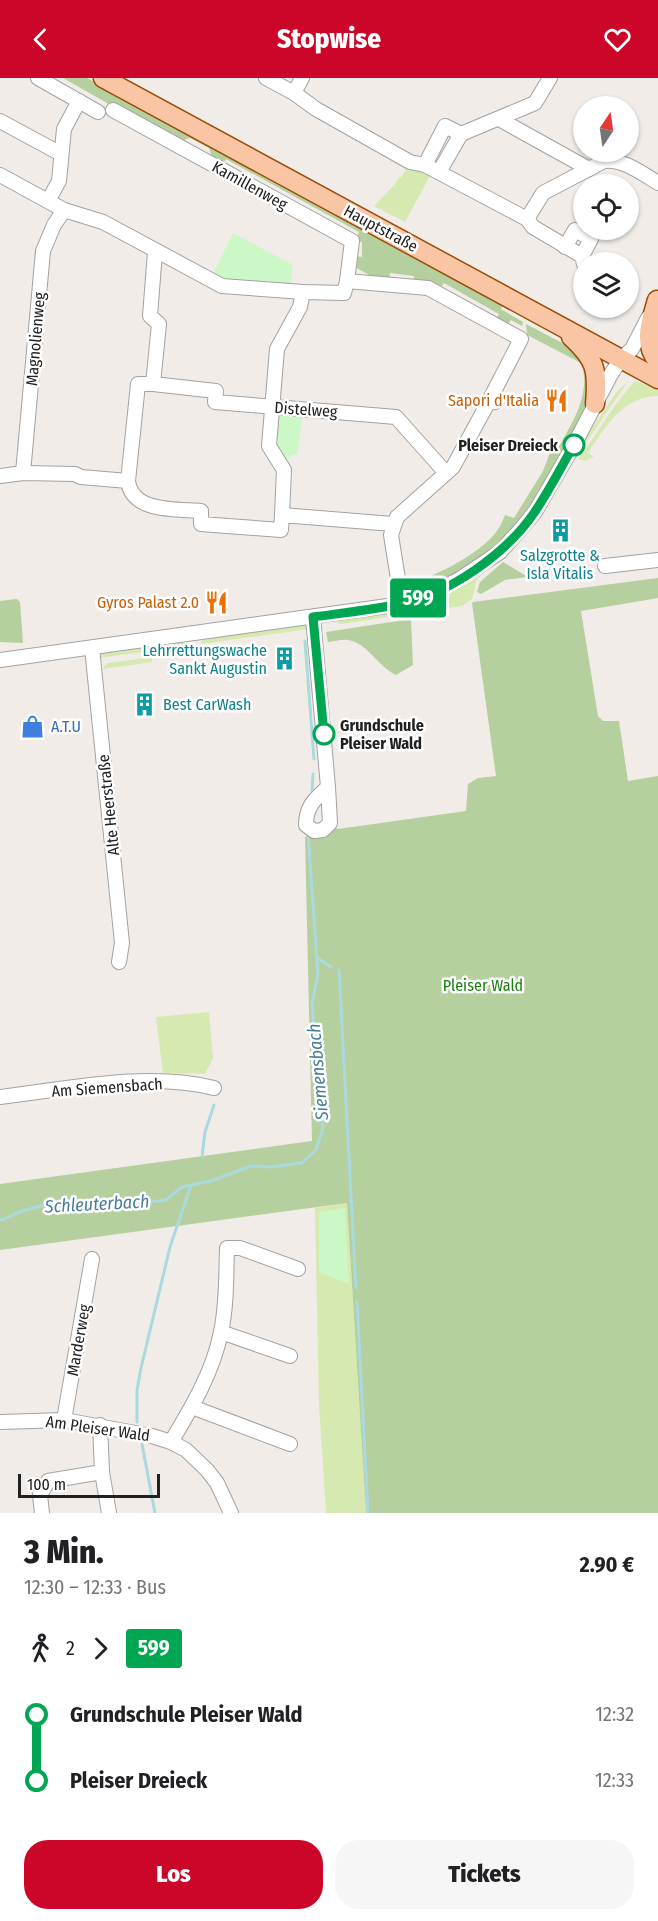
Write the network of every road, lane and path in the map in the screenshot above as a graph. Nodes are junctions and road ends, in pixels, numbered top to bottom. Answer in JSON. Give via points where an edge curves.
{"nodes":[{"id":1,"x":38,"y":78,"type":"edge"},
{"id":2,"x":103,"y":78,"type":"edge"},
{"id":3,"x":266,"y":78,"type":"edge"},
{"id":4,"x":302,"y":78,"type":"edge"},
{"id":5,"x":550,"y":78,"type":"edge"},
{"id":6,"x":294,"y":93,"type":"junction"},
{"id":7,"x":79,"y":101,"type":"junction"},
{"id":8,"x":113,"y":110,"type":"dead end"},
{"id":9,"x":99,"y":112,"type":"dead end"},
{"id":10,"x":499,"y":118,"type":"junction"},
{"id":11,"x":0,"y":121,"type":"edge"},
{"id":12,"x":460,"y":134,"type":"junction"},
{"id":13,"x":61,"y":154,"type":"junction"},
{"id":14,"x":425,"y":165,"type":"junction"},
{"id":15,"x":590,"y":169,"type":"junction"},
{"id":16,"x":440,"y":172,"type":"junction"},
{"id":17,"x":0,"y":175,"type":"edge"},
{"id":18,"x":658,"y":183,"type":"edge"},
{"id":19,"x":48,"y":201,"type":"junction"},
{"id":20,"x":64,"y":210,"type":"junction"},
{"id":21,"x":527,"y":219,"type":"junction"},
{"id":22,"x":565,"y":247,"type":"junction"},
{"id":23,"x":155,"y":252,"type":"junction"},
{"id":24,"x":586,"y":252,"type":"edge"},
{"id":25,"x":573,"y":253,"type":"edge"},
{"id":26,"x":347,"y":281,"type":"junction"},
{"id":27,"x":303,"y":292,"type":"junction"},
{"id":28,"x":658,"y":299,"type":"edge"},
{"id":29,"x":556,"y":324,"type":"junction"},
{"id":30,"x":621,"y":359,"type":"junction"},
{"id":31,"x":658,"y":362,"type":"edge"},
{"id":32,"x":658,"y":379,"type":"edge"},
{"id":33,"x":153,"y":384,"type":"junction"},
{"id":34,"x":595,"y":404,"type":"junction"},
{"id":35,"x":273,"y":407,"type":"junction"},
{"id":36,"x":23,"y":473,"type":"junction"},
{"id":37,"x":446,"y":473,"type":"junction"},
{"id":38,"x":0,"y":476,"type":"edge"},
{"id":39,"x":128,"y":481,"type":"junction"},
{"id":40,"x":282,"y":515,"type":"junction"},
{"id":41,"x":393,"y":524,"type":"junction"},
{"id":42,"x":658,"y":560,"type":"edge"},
{"id":43,"x":605,"y":567,"type":"dead end"},
{"id":44,"x":402,"y":604,"type":"junction"},
{"id":45,"x":313,"y":617,"type":"junction"},
{"id":46,"x":92,"y":648,"type":"junction"},
{"id":47,"x":0,"y":660,"type":"edge"},
{"id":48,"x":328,"y":787,"type":"dead end"},
{"id":49,"x":118,"y":962,"type":"dead end"},
{"id":50,"x":214,"y":1088,"type":"dead end"},
{"id":51,"x":0,"y":1097,"type":"edge"},
{"id":52,"x":92,"y":1259,"type":"dead end"},
{"id":53,"x":298,"y":1269,"type":"dead end"},
{"id":54,"x":221,"y":1332,"type":"junction"},
{"id":55,"x":290,"y":1356,"type":"dead end"},
{"id":56,"x":192,"y":1407,"type":"junction"},
{"id":57,"x":64,"y":1420,"type":"junction"},
{"id":58,"x":0,"y":1422,"type":"edge"},
{"id":59,"x":100,"y":1425,"type":"junction"},
{"id":60,"x":171,"y":1442,"type":"junction"},
{"id":61,"x":290,"y":1444,"type":"dead end"},
{"id":62,"x":102,"y":1472,"type":"junction"},
{"id":63,"x":42,"y":1513,"type":"edge"},
{"id":64,"x":109,"y":1513,"type":"edge"},
{"id":65,"x":231,"y":1513,"type":"edge"}],
"edges":[{"from":1,"to":7,"type":"street"},
{"from":2,"to":29,"type":"main road","name":"Hauptstraße"},
{"from":3,"to":6,"type":"street"},
{"from":4,"to":6,"type":"street"},
{"from":5,"to":10,"type":"street","via":[[535,103]]},
{"from":6,"to":14,"type":"street","via":[[410,162]]},
{"from":7,"to":9,"type":"street"},
{"from":7,"to":13,"type":"street","via":[[64,129]]},
{"from":8,"to":26,"type":"street","name":"Kamillenweg","via":[[352,241]]},
{"from":10,"to":12,"type":"street"},
{"from":10,"to":15,"type":"street"},
{"from":11,"to":13,"type":"street"},
{"from":12,"to":14,"type":"street","via":[[445,126]]},
{"from":12,"to":16,"type":"street"},
{"from":13,"to":19,"type":"street","via":[[59,181]]},
{"from":14,"to":16,"type":"street"},
{"from":15,"to":18,"type":"street","via":[[612,160]]},
{"from":15,"to":21,"type":"street","via":[[543,193]]},
{"from":16,"to":21,"type":"street"},
{"from":17,"to":19,"type":"street"},
{"from":19,"to":20,"type":"street"},
{"from":20,"to":23,"type":"street","via":[[102,222]]},
{"from":20,"to":36,"type":"street","name":"Magnolienweg","via":[[43,251]]},
{"from":21,"to":22,"type":"street"},
{"from":22,"to":24,"type":"street","via":[[575,230],[591,239]]},
{"from":22,"to":25,"type":"street"},
{"from":23,"to":27,"type":"street","via":[[222,286]]},
{"from":23,"to":33,"type":"street","via":[[150,316],[159,324]]},
{"from":26,"to":27,"type":"street","via":[[344,293]]},
{"from":26,"to":37,"type":"street","via":[[428,288],[521,339],[494,402]]},
{"from":27,"to":35,"type":"street","via":[[300,307],[277,349]]},
{"from":28,"to":30,"type":"street","via":[[632,349]]},
{"from":28,"to":31,"type":"main road","via":[[648,332],[651,354]]},
{"from":29,"to":30,"type":"main road","name":"Hauptstraße"},
{"from":29,"to":34,"type":"main road","via":[[585,350],[594,366]]},
{"from":30,"to":32,"type":"main road","name":"Hauptstraße"},
{"from":30,"to":34,"type":"street"},
{"from":33,"to":35,"type":"street","name":"Distelweg","via":[[216,391],[216,402]]},
{"from":33,"to":39,"type":"street","via":[[138,384]]},
{"from":34,"to":44,"type":"street","via":[[535,512],[500,552],[458,580]]},
{"from":35,"to":37,"type":"street","name":"Distelweg","via":[[396,417]]},
{"from":35,"to":40,"type":"street","via":[[269,446],[284,470]]},
{"from":36,"to":38,"type":"street"},
{"from":36,"to":39,"type":"street"},
{"from":37,"to":41,"type":"street"},
{"from":39,"to":40,"type":"street","via":[[129,490],[145,505],[201,511],[201,524],[281,530]]},
{"from":40,"to":41,"type":"street"},
{"from":41,"to":44,"type":"street"},
{"from":42,"to":43,"type":"street"},
{"from":44,"to":45,"type":"street"},
{"from":45,"to":46,"type":"street"},
{"from":45,"to":48,"type":"street"},
{"from":46,"to":47,"type":"street"},
{"from":46,"to":49,"type":"street","name":"Alte Heerstraße","via":[[122,943]]},
{"from":50,"to":51,"type":"street","name":"Am Siemensbach","via":[[188,1083],[112,1083]]},
{"from":52,"to":57,"type":"street","name":"Marderweg"},
{"from":53,"to":54,"type":"street","via":[[240,1248],[227,1248]]},
{"from":54,"to":55,"type":"street"},
{"from":54,"to":56,"type":"street"},
{"from":56,"to":60,"type":"street"},
{"from":56,"to":61,"type":"street"},
{"from":57,"to":58,"type":"street","name":"Am Pleiser Wald"},
{"from":57,"to":59,"type":"street","name":"Am Pleiser Wald"},
{"from":59,"to":60,"type":"street","name":"Am Pleiser Wald"},
{"from":59,"to":62,"type":"street"},
{"from":60,"to":65,"type":"street","name":"Am Pleiser Wald","via":[[207,1470]]},
{"from":62,"to":63,"type":"street","via":[[48,1481],[39,1496]]},
{"from":62,"to":64,"type":"street"}]}
